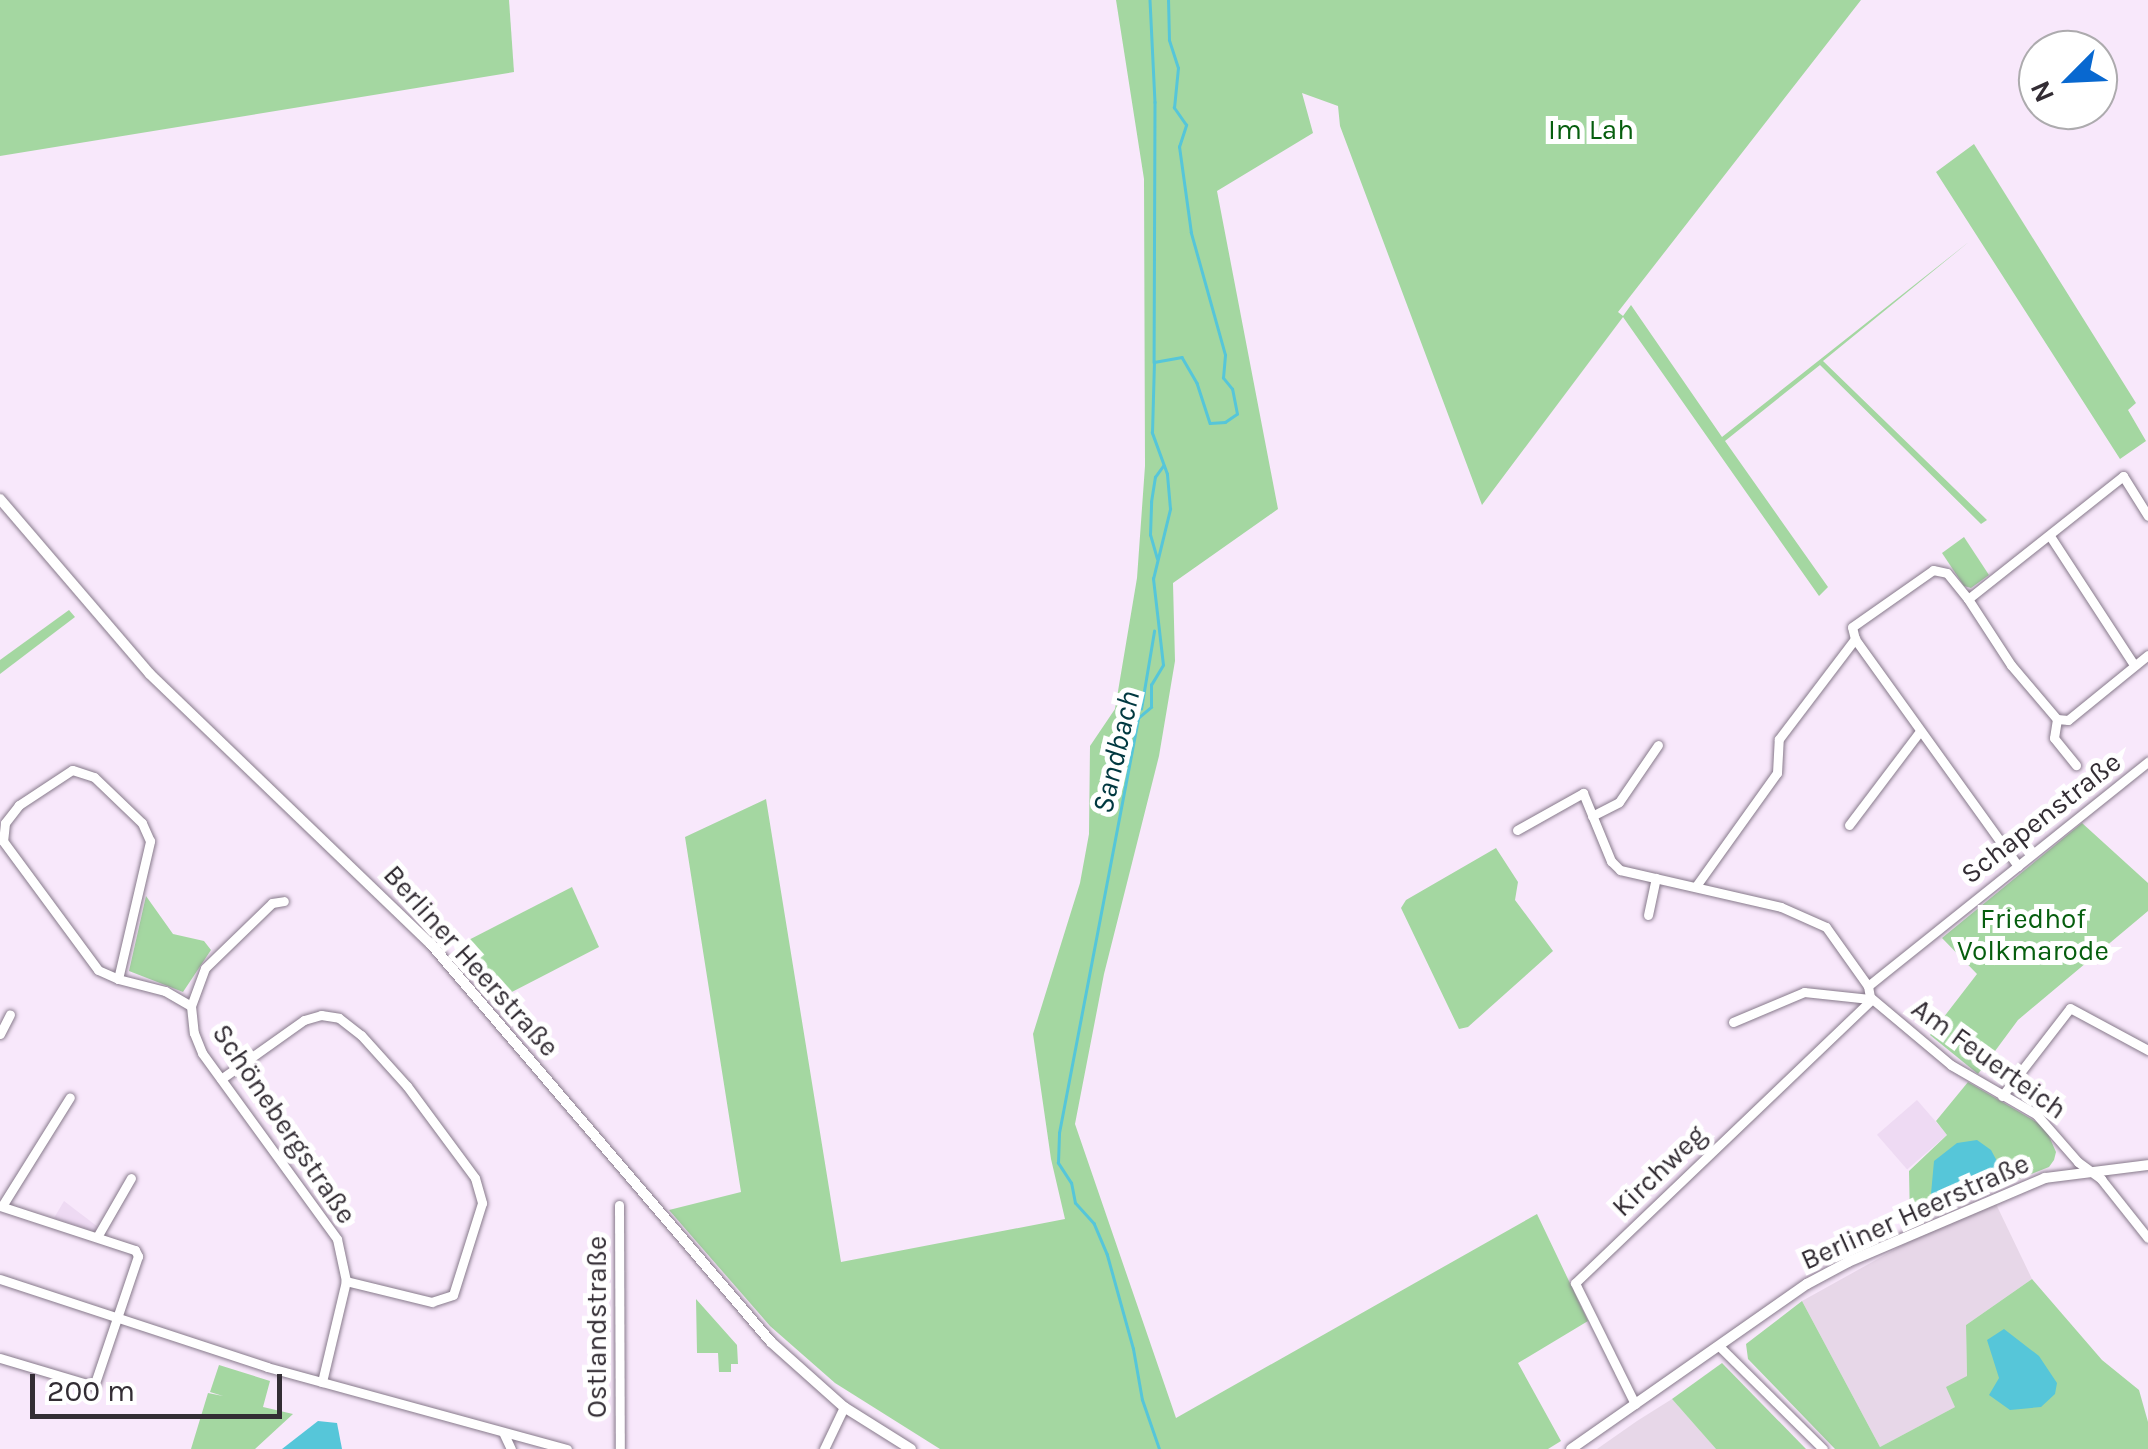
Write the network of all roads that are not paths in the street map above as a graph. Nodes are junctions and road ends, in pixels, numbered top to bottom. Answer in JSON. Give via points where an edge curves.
{"nodes":[{"id":1,"x":0,"y":499,"type":"edge"},
{"id":2,"x":2148,"y":516,"type":"edge"},
{"id":3,"x":2050,"y":536,"type":"junction"},
{"id":4,"x":1968,"y":599,"type":"junction"},
{"id":5,"x":1853,"y":636,"type":"junction"},
{"id":6,"x":2148,"y":655,"type":"edge"},
{"id":7,"x":2134,"y":666,"type":"junction"},
{"id":8,"x":2057,"y":719,"type":"junction"},
{"id":9,"x":1920,"y":731,"type":"junction"},
{"id":10,"x":1658,"y":744,"type":"dead end"},
{"id":11,"x":2148,"y":762,"type":"edge"},
{"id":12,"x":2076,"y":765,"type":"dead end"},
{"id":13,"x":1592,"y":816,"type":"junction"},
{"id":14,"x":1849,"y":825,"type":"dead end"},
{"id":15,"x":1518,"y":830,"type":"dead end"},
{"id":16,"x":2,"y":832,"type":"edge"},
{"id":17,"x":2018,"y":866,"type":"junction"},
{"id":18,"x":1656,"y":878,"type":"junction"},
{"id":19,"x":1696,"y":886,"type":"junction"},
{"id":20,"x":284,"y":900,"type":"dead end"},
{"id":21,"x":1648,"y":914,"type":"dead end"},
{"id":22,"x":118,"y":979,"type":"junction"},
{"id":23,"x":1868,"y":986,"type":"junction"},
{"id":24,"x":1872,"y":999,"type":"junction"},
{"id":25,"x":191,"y":1006,"type":"junction"},
{"id":26,"x":10,"y":1014,"type":"dead end"},
{"id":27,"x":1733,"y":1022,"type":"dead end"},
{"id":28,"x":0,"y":1034,"type":"edge"},
{"id":29,"x":2148,"y":1050,"type":"edge"},
{"id":30,"x":221,"y":1079,"type":"junction"},
{"id":31,"x":2002,"y":1096,"type":"junction"},
{"id":32,"x":70,"y":1097,"type":"dead end"},
{"id":33,"x":2148,"y":1166,"type":"edge"},
{"id":34,"x":2086,"y":1170,"type":"junction"},
{"id":35,"x":131,"y":1178,"type":"dead end"},
{"id":36,"x":620,"y":1205,"type":"dead end"},
{"id":37,"x":1,"y":1206,"type":"edge"},
{"id":38,"x":97,"y":1237,"type":"junction"},
{"id":39,"x":2148,"y":1238,"type":"edge"},
{"id":40,"x":0,"y":1278,"type":"edge"},
{"id":41,"x":346,"y":1281,"type":"junction"},
{"id":42,"x":118,"y":1316,"type":"junction"},
{"id":43,"x":1719,"y":1346,"type":"junction"},
{"id":44,"x":0,"y":1358,"type":"edge"},
{"id":45,"x":322,"y":1382,"type":"junction"},
{"id":46,"x":1635,"y":1404,"type":"junction"},
{"id":47,"x":844,"y":1406,"type":"junction"},
{"id":48,"x":502,"y":1432,"type":"junction"},
{"id":49,"x":511,"y":1449,"type":"edge"},
{"id":50,"x":567,"y":1449,"type":"edge"},
{"id":51,"x":620,"y":1449,"type":"edge"},
{"id":52,"x":824,"y":1449,"type":"edge"},
{"id":53,"x":911,"y":1449,"type":"edge"},
{"id":54,"x":1571,"y":1449,"type":"edge"},
{"id":55,"x":1823,"y":1449,"type":"edge"}],
"edges":[{"from":1,"to":47,"type":"main road","name":"Berliner Heerstraße","via":[[150,674],[430,943],[729,1296]]},
{"from":2,"to":3,"type":"street","via":[[2122,476]]},
{"from":3,"to":4,"type":"street"},
{"from":3,"to":7,"type":"street"},
{"from":4,"to":5,"type":"street","via":[[1947,572],[1933,570],[1855,622]]},
{"from":4,"to":8,"type":"street"},
{"from":5,"to":9,"type":"street"},
{"from":5,"to":19,"type":"street","via":[[1779,739],[1778,773]]},
{"from":6,"to":7,"type":"street"},
{"from":7,"to":8,"type":"street","via":[[2068,720]]},
{"from":8,"to":12,"type":"street","via":[[2054,738]]},
{"from":9,"to":14,"type":"street"},
{"from":9,"to":17,"type":"street"},
{"from":10,"to":13,"type":"street","via":[[1620,802]]},
{"from":11,"to":17,"type":"street","name":"Schapenstraße"},
{"from":13,"to":15,"type":"street","via":[[1583,793]]},
{"from":13,"to":18,"type":"street","name":"Am Feuerteich","via":[[1615,866]]},
{"from":16,"to":22,"type":"street","via":[[7,851],[86,956]]},
{"from":16,"to":22,"type":"street","via":[[19,806],[72,770],[94,777],[142,823],[150,849]]},
{"from":17,"to":23,"type":"street","name":"Schapenstraße"},
{"from":18,"to":19,"type":"street","name":"Am Feuerteich"},
{"from":18,"to":21,"type":"street"},
{"from":19,"to":23,"type":"street","name":"Am Feuerteich","via":[[1819,922],[1844,946]]},
{"from":20,"to":25,"type":"street","name":"Schönebergstraße","via":[[272,903],[205,968]]},
{"from":22,"to":25,"type":"street","name":"Schönebergstraße","via":[[165,991]]},
{"from":23,"to":24,"type":"street","name":"Am Feuerteich"},
{"from":24,"to":27,"type":"street","via":[[1804,992]]},
{"from":24,"to":31,"type":"street","name":"Am Feuerteich","via":[[1952,1065]]},
{"from":24,"to":46,"type":"street","name":"Kirchweg","via":[[1575,1283]]},
{"from":25,"to":30,"type":"street","name":"Schönebergstraße","via":[[197,1044]]},
{"from":26,"to":28,"type":"street"},
{"from":29,"to":31,"type":"street","via":[[2070,1008]]},
{"from":30,"to":41,"type":"street","name":"Schönebergstraße","via":[[331,1230]]},
{"from":30,"to":41,"type":"street","via":[[304,1020],[339,1018],[408,1086],[476,1178],[482,1203],[452,1295],[432,1302]]},
{"from":31,"to":34,"type":"street","name":"Am Feuerteich","via":[[2036,1114]]},
{"from":32,"to":37,"type":"street"},
{"from":33,"to":34,"type":"main road","name":"Berliner Heerstraße"},
{"from":34,"to":39,"type":"street","name":"Am Feuerteich","via":[[2102,1179]]},
{"from":34,"to":43,"type":"main road","name":"Berliner Heerstraße","via":[[2030,1183],[1848,1262]]},
{"from":35,"to":38,"type":"street"},
{"from":36,"to":51,"type":"street","name":"Ostlandstraße"},
{"from":37,"to":38,"type":"street"},
{"from":38,"to":42,"type":"street","via":[[138,1253]]},
{"from":40,"to":42,"type":"street"},
{"from":41,"to":45,"type":"street","name":"Schönebergstraße"},
{"from":42,"to":44,"type":"street","via":[[94,1386]]},
{"from":42,"to":45,"type":"street"},
{"from":43,"to":46,"type":"main road","name":"Berliner Heerstraße"},
{"from":43,"to":55,"type":"street"},
{"from":45,"to":48,"type":"street"},
{"from":46,"to":54,"type":"main road","name":"Berliner Heerstraße"},
{"from":47,"to":52,"type":"street"},
{"from":47,"to":53,"type":"main road","name":"Berliner Heerstraße"},
{"from":48,"to":49,"type":"street"},
{"from":48,"to":50,"type":"street"}]}
